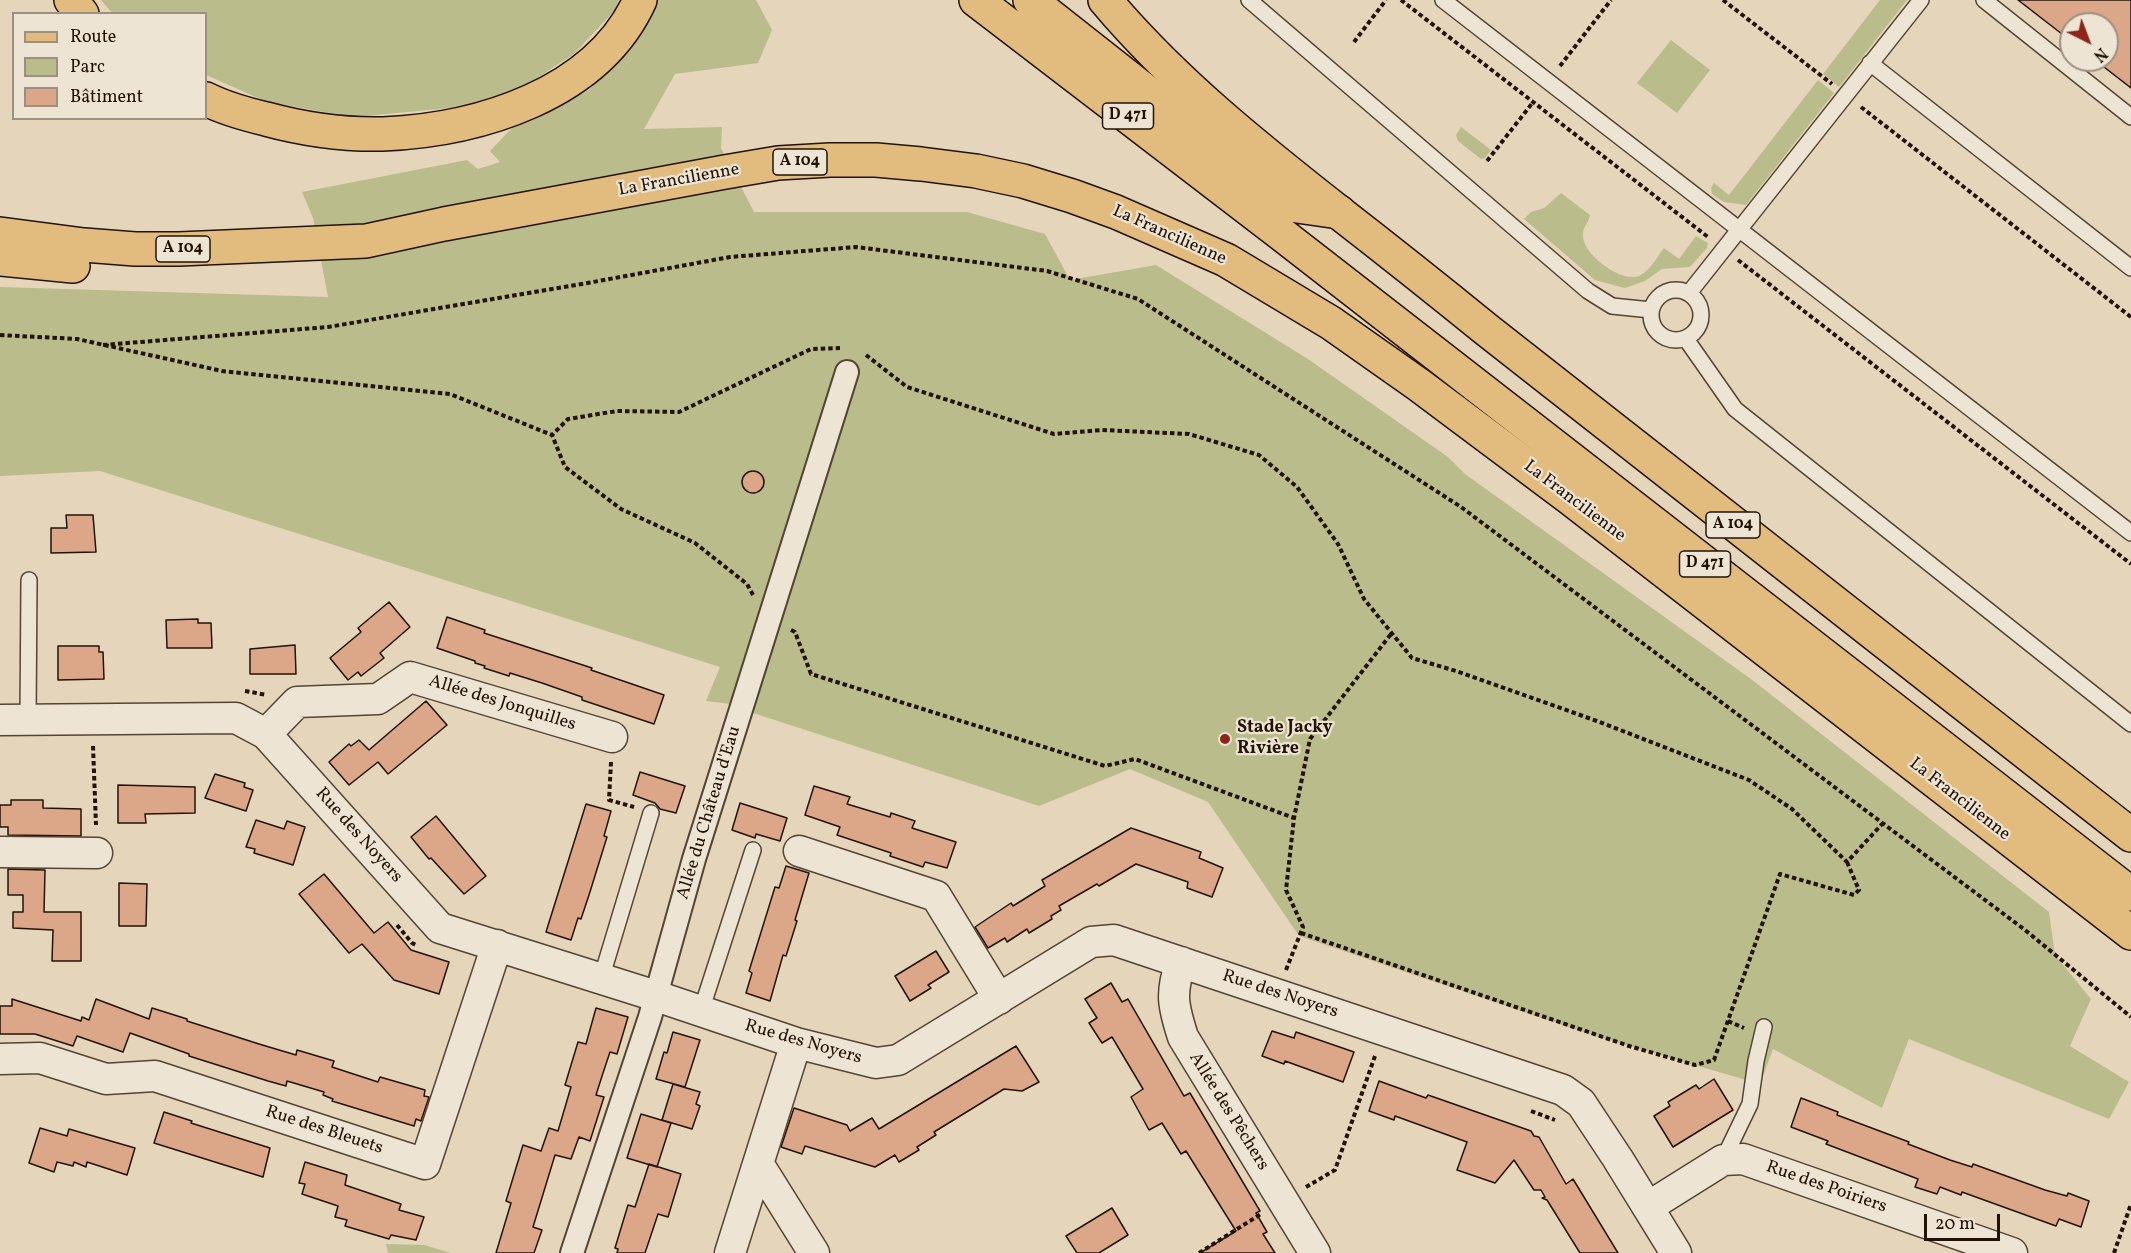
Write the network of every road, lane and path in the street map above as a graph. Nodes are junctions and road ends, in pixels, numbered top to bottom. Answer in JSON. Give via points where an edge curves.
{"nodes":[{"id":1,"x":71,"y":0,"type":"edge"},
{"id":2,"x":640,"y":0,"type":"edge"},
{"id":3,"x":976,"y":0,"type":"edge"},
{"id":4,"x":1030,"y":0,"type":"edge"},
{"id":5,"x":1105,"y":0,"type":"edge"},
{"id":6,"x":1249,"y":0,"type":"edge"},
{"id":7,"x":1386,"y":0,"type":"edge"},
{"id":8,"x":1401,"y":0,"type":"edge"},
{"id":9,"x":1443,"y":0,"type":"edge"},
{"id":10,"x":1723,"y":0,"type":"edge"},
{"id":11,"x":1921,"y":0,"type":"edge"},
{"id":12,"x":1984,"y":0,"type":"edge"},
{"id":13,"x":80,"y":12,"type":"edge"},
{"id":14,"x":1354,"y":42,"type":"dead end"},
{"id":15,"x":1870,"y":63,"type":"junction"},
{"id":16,"x":1845,"y":95,"type":"junction"},
{"id":17,"x":207,"y":99,"type":"edge"},
{"id":18,"x":2131,"y":117,"type":"edge"},
{"id":19,"x":1338,"y":212,"type":"junction"},
{"id":20,"x":1740,"y":230,"type":"junction"},
{"id":21,"x":0,"y":234,"type":"edge"},
{"id":22,"x":366,"y":241,"type":"junction"},
{"id":23,"x":1724,"y":249,"type":"junction"},
{"id":24,"x":0,"y":259,"type":"edge"},
{"id":25,"x":2131,"y":268,"type":"edge"},
{"id":26,"x":1689,"y":293,"type":"junction"},
{"id":27,"x":1651,"y":310,"type":"junction"},
{"id":28,"x":2131,"y":317,"type":"edge"},
{"id":29,"x":0,"y":335,"type":"edge"},
{"id":30,"x":1686,"y":339,"type":"junction"},
{"id":31,"x":103,"y":345,"type":"junction"},
{"id":32,"x":845,"y":348,"type":"dead end"},
{"id":33,"x":864,"y":354,"type":"dead end"},
{"id":34,"x":847,"y":372,"type":"dead end"},
{"id":35,"x":552,"y":435,"type":"junction"},
{"id":36,"x":2131,"y":532,"type":"edge"},
{"id":37,"x":2131,"y":564,"type":"edge"},
{"id":38,"x":29,"y":580,"type":"dead end"},
{"id":39,"x":771,"y":615,"type":"junction"},
{"id":40,"x":1391,"y":634,"type":"junction"},
{"id":41,"x":92,"y":719,"type":"junction"},
{"id":42,"x":14,"y":720,"type":"edge"},
{"id":43,"x":2131,"y":724,"type":"edge"},
{"id":44,"x":267,"y":734,"type":"junction"},
{"id":45,"x":612,"y":737,"type":"joint"},
{"id":46,"x":651,"y":813,"type":"joint"},
{"id":47,"x":1294,"y":818,"type":"junction"},
{"id":48,"x":1883,"y":823,"type":"junction"},
{"id":49,"x":2131,"y":835,"type":"edge"},
{"id":50,"x":753,"y":850,"type":"dead end"},
{"id":51,"x":799,"y":851,"type":"dead end"},
{"id":52,"x":0,"y":852,"type":"edge"},
{"id":53,"x":97,"y":853,"type":"joint"},
{"id":54,"x":1847,"y":862,"type":"junction"},
{"id":55,"x":2131,"y":894,"type":"edge"},
{"id":56,"x":1301,"y":933,"type":"junction"},
{"id":57,"x":2131,"y":933,"type":"edge"},
{"id":58,"x":497,"y":945,"type":"junction"},
{"id":59,"x":1181,"y":962,"type":"junction"},
{"id":60,"x":601,"y":979,"type":"junction"},
{"id":61,"x":1277,"y":993,"type":"junction"},
{"id":62,"x":656,"y":996,"type":"junction"},
{"id":63,"x":999,"y":999,"type":"junction"},
{"id":64,"x":701,"y":1011,"type":"junction"},
{"id":65,"x":2131,"y":1017,"type":"edge"},
{"id":66,"x":1764,"y":1027,"type":"dead end"},
{"id":67,"x":796,"y":1043,"type":"junction"},
{"id":68,"x":0,"y":1059,"type":"edge"},
{"id":69,"x":1386,"y":1059,"type":"dead end"},
{"id":70,"x":1521,"y":1107,"type":"dead end"},
{"id":71,"x":1561,"y":1125,"type":"dead end"},
{"id":72,"x":1723,"y":1161,"type":"junction"},
{"id":73,"x":759,"y":1165,"type":"junction"},
{"id":74,"x":1283,"y":1200,"type":"junction"},
{"id":75,"x":2131,"y":1204,"type":"edge"},
{"id":76,"x":1648,"y":1207,"type":"junction"},
{"id":77,"x":572,"y":1253,"type":"edge"},
{"id":78,"x":730,"y":1253,"type":"edge"},
{"id":79,"x":814,"y":1253,"type":"edge"},
{"id":80,"x":1199,"y":1253,"type":"edge"},
{"id":81,"x":1315,"y":1253,"type":"edge"},
{"id":82,"x":1676,"y":1253,"type":"edge"},
{"id":83,"x":2012,"y":1253,"type":"edge"},
{"id":84,"x":2114,"y":1253,"type":"edge"}],
"edges":[{"from":1,"to":13,"type":"main road"},
{"from":2,"to":17,"type":"main road","via":[[611,44],[564,84],[520,106],[453,126],[381,134],[333,132],[296,127]]},
{"from":3,"to":55,"type":"main road","number":"D 471"},
{"from":4,"to":19,"type":"main road","number":"D 471","via":[[1290,205]]},
{"from":5,"to":19,"type":"main road","via":[[1140,41],[1212,109]]},
{"from":6,"to":27,"type":"lane","via":[[1588,291],[1612,306]]},
{"from":7,"to":14,"type":"path"},
{"from":8,"to":23,"type":"path"},
{"from":9,"to":20,"type":"lane"},
{"from":10,"to":16,"type":"path"},
{"from":11,"to":15,"type":"lane"},
{"from":12,"to":18,"type":"lane"},
{"from":15,"to":16,"type":"lane"},
{"from":15,"to":25,"type":"lane"},
{"from":16,"to":20,"type":"lane"},
{"from":16,"to":28,"type":"path"},
{"from":19,"to":49,"type":"main road","number":"A 104"},
{"from":20,"to":23,"type":"lane"},
{"from":20,"to":36,"type":"lane"},
{"from":21,"to":22,"type":"main road","name":"La Francilienne","number":"A 104","via":[[135,249]]},
{"from":22,"to":24,"type":"main road","via":[[263,261],[171,270],[119,270]]},
{"from":22,"to":57,"type":"main road","name":"La Francilienne","number":"A 104","via":[[725,172],[830,160],[876,160],[976,171],[1116,212],[1226,260],[1331,323],[1409,378]]},
{"from":23,"to":26,"type":"lane"},
{"from":23,"to":37,"type":"path"},
{"from":26,"to":27,"type":"lane","via":[[1666,292]]},
{"from":26,"to":30,"type":"lane","via":[[1702,313],[1698,329]]},
{"from":27,"to":30,"type":"lane","via":[[1657,332],[1671,340]]},
{"from":29,"to":31,"type":"path","via":[[77,339]]},
{"from":30,"to":43,"type":"lane","via":[[1734,409]]},
{"from":31,"to":35,"type":"path","via":[[222,370],[450,394]]},
{"from":31,"to":48,"type":"path","via":[[328,327],[730,257],[856,246],[1047,271],[1138,299],[1461,507]]},
{"from":32,"to":35,"type":"path","via":[[811,349],[679,412],[617,411],[568,419]]},
{"from":33,"to":40,"type":"path","via":[[907,387],[1054,434],[1102,430],[1189,434],[1259,455],[1297,487],[1338,544],[1364,599]]},
{"from":34,"to":39,"type":"street","name":"Allée du Château d'Eau"},
{"from":35,"to":39,"type":"path","via":[[565,467],[621,509],[695,543],[747,584],[757,603]]},
{"from":38,"to":42,"type":"lane"},
{"from":39,"to":47,"type":"path","via":[[795,633],[811,674],[1105,766],[1135,759]]},
{"from":39,"to":62,"type":"street","name":"Allée du Château d'Eau","via":[[694,859]]},
{"from":40,"to":47,"type":"path","via":[[1310,739]]},
{"from":40,"to":54,"type":"path","via":[[1412,658],[1597,721],[1749,780],[1791,809]]},
{"from":41,"to":42,"type":"street","name":"Rue des Noyers"},
{"from":41,"to":44,"type":"street","name":"Rue des Noyers","via":[[236,718]]},
{"from":41,"to":53,"type":"path"},
{"from":44,"to":45,"type":"street","name":"Allée des Jonquilles","via":[[297,702],[378,699],[410,677]]},
{"from":44,"to":58,"type":"street","name":"Rue des Noyers","via":[[440,928]]},
{"from":45,"to":46,"type":"path","via":[[609,800]]},
{"from":46,"to":60,"type":"lane"},
{"from":47,"to":56,"type":"path","via":[[1286,890],[1303,927]]},
{"from":48,"to":54,"type":"path"},
{"from":48,"to":65,"type":"path","via":[[2025,930]]},
{"from":50,"to":64,"type":"lane"},
{"from":51,"to":63,"type":"street","via":[[936,896]]},
{"from":52,"to":53,"type":"street"},
{"from":54,"to":56,"type":"path","via":[[1859,890],[1854,895],[1780,874],[1714,1059],[1695,1065]]},
{"from":56,"to":61,"type":"path"},
{"from":58,"to":60,"type":"street","name":"Rue des Noyers"},
{"from":58,"to":68,"type":"street","name":"Rue des Bleuets","via":[[425,1164],[156,1076],[106,1079],[40,1058]]},
{"from":59,"to":61,"type":"street","name":"Rue des Noyers"},
{"from":59,"to":63,"type":"street","name":"Rue des Noyers","via":[[1114,940],[1091,942]]},
{"from":59,"to":74,"type":"street","name":"Allée des Pêchers","via":[[1174,982],[1174,1009],[1183,1037]]},
{"from":60,"to":62,"type":"street","name":"Rue des Noyers"},
{"from":61,"to":76,"type":"street","name":"Rue des Noyers","via":[[1563,1090],[1581,1103]]},
{"from":62,"to":64,"type":"street","name":"Rue des Noyers"},
{"from":62,"to":77,"type":"street","name":"Allée du Château d'Eau"},
{"from":63,"to":67,"type":"street","name":"Rue des Noyers","via":[[898,1060],[876,1063]]},
{"from":64,"to":67,"type":"street","name":"Rue des Noyers"},
{"from":66,"to":72,"type":"lane","via":[[1750,1104]]},
{"from":67,"to":73,"type":"street"},
{"from":69,"to":74,"type":"path","via":[[1375,1055],[1335,1170]]},
{"from":70,"to":71,"type":"path"},
{"from":72,"to":76,"type":"street"},
{"from":72,"to":83,"type":"street","name":"Rue des Poiriers","via":[[1743,1159]]},
{"from":73,"to":78,"type":"street"},
{"from":73,"to":79,"type":"street"},
{"from":74,"to":80,"type":"path"},
{"from":74,"to":81,"type":"street","name":"Allée des Pêchers"},
{"from":75,"to":84,"type":"path"},
{"from":76,"to":82,"type":"street","name":"Rue des Noyers"}]}
